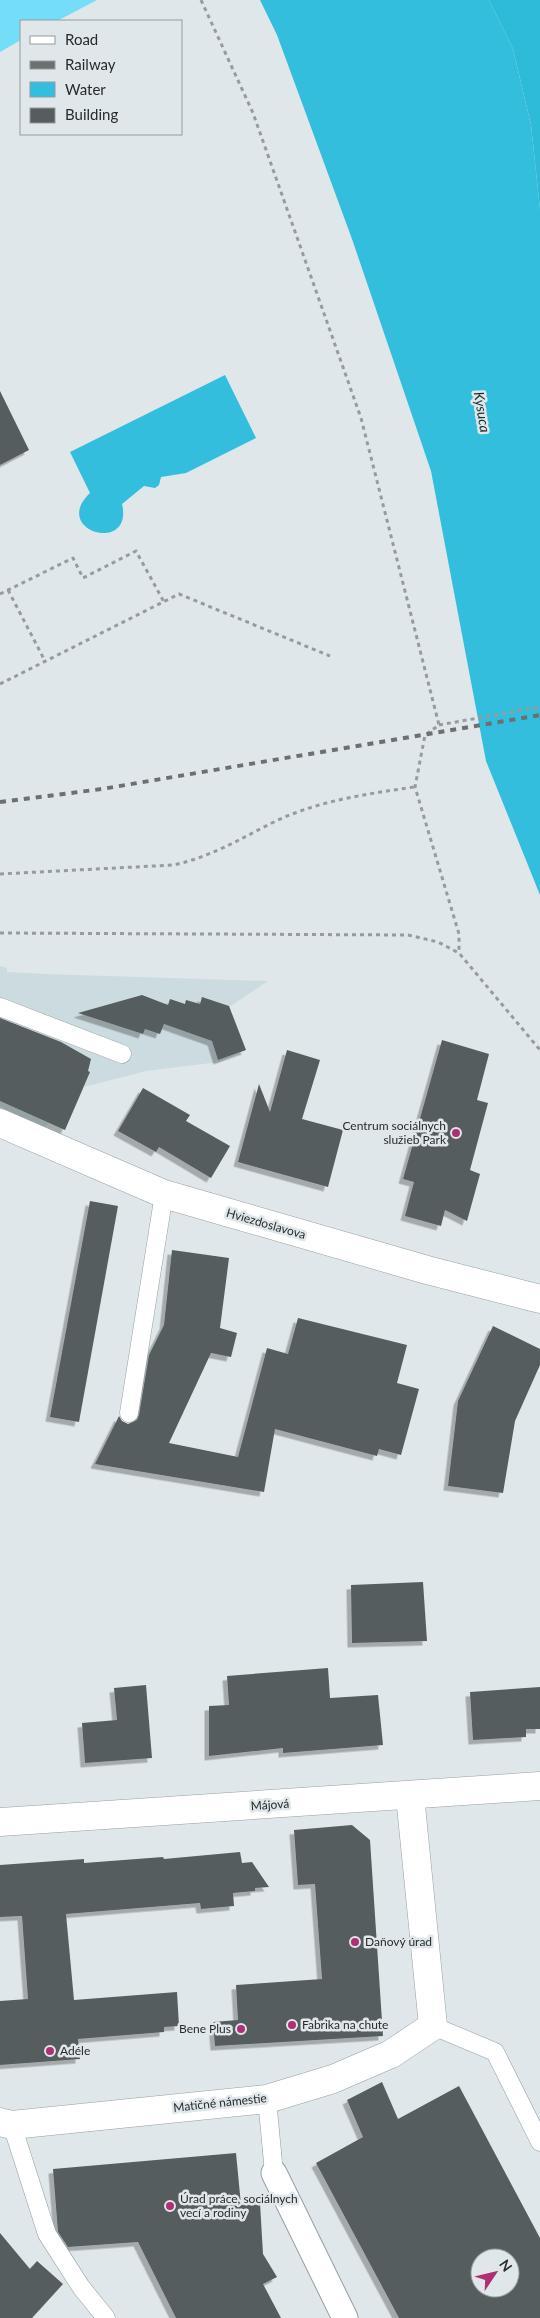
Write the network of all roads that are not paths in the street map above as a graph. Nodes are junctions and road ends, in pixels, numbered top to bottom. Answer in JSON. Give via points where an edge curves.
{"nodes":[{"id":1,"x":0,"y":1007,"type":"edge"},
{"id":2,"x":122,"y":1054,"type":"dead end"},
{"id":3,"x":0,"y":1124,"type":"edge"},
{"id":4,"x":164,"y":1194,"type":"junction"},
{"id":5,"x":540,"y":1299,"type":"edge"},
{"id":6,"x":129,"y":1413,"type":"dead end"},
{"id":7,"x":540,"y":1786,"type":"edge"},
{"id":8,"x":410,"y":1796,"type":"junction"},
{"id":9,"x":0,"y":1822,"type":"edge"},
{"id":10,"x":433,"y":2026,"type":"junction"},
{"id":11,"x":267,"y":2099,"type":"junction"},
{"id":12,"x":6,"y":2124,"type":"edge"},
{"id":13,"x":540,"y":2142,"type":"edge"},
{"id":14,"x":274,"y":2173,"type":"joint"},
{"id":15,"x":106,"y":2318,"type":"edge"},
{"id":16,"x":345,"y":2318,"type":"edge"}],
"edges":[{"from":1,"to":2,"type":"lane"},
{"from":3,"to":4,"type":"street","name":"Hviezdoslavova"},
{"from":4,"to":5,"type":"street","name":"Hviezdoslavova"},
{"from":4,"to":6,"type":"lane"},
{"from":7,"to":8,"type":"street","name":"Májová"},
{"from":8,"to":9,"type":"street","name":"Májová"},
{"from":8,"to":10,"type":"street"},
{"from":10,"to":11,"type":"street","name":"Matičné námestie","via":[[391,2054],[333,2079]]},
{"from":10,"to":13,"type":"lane","via":[[495,2052]]},
{"from":11,"to":12,"type":"street","name":"Matičné námestie"},
{"from":11,"to":14,"type":"lane"},
{"from":12,"to":15,"type":"lane","via":[[47,2234],[81,2287]]},
{"from":14,"to":16,"type":"street"}]}
